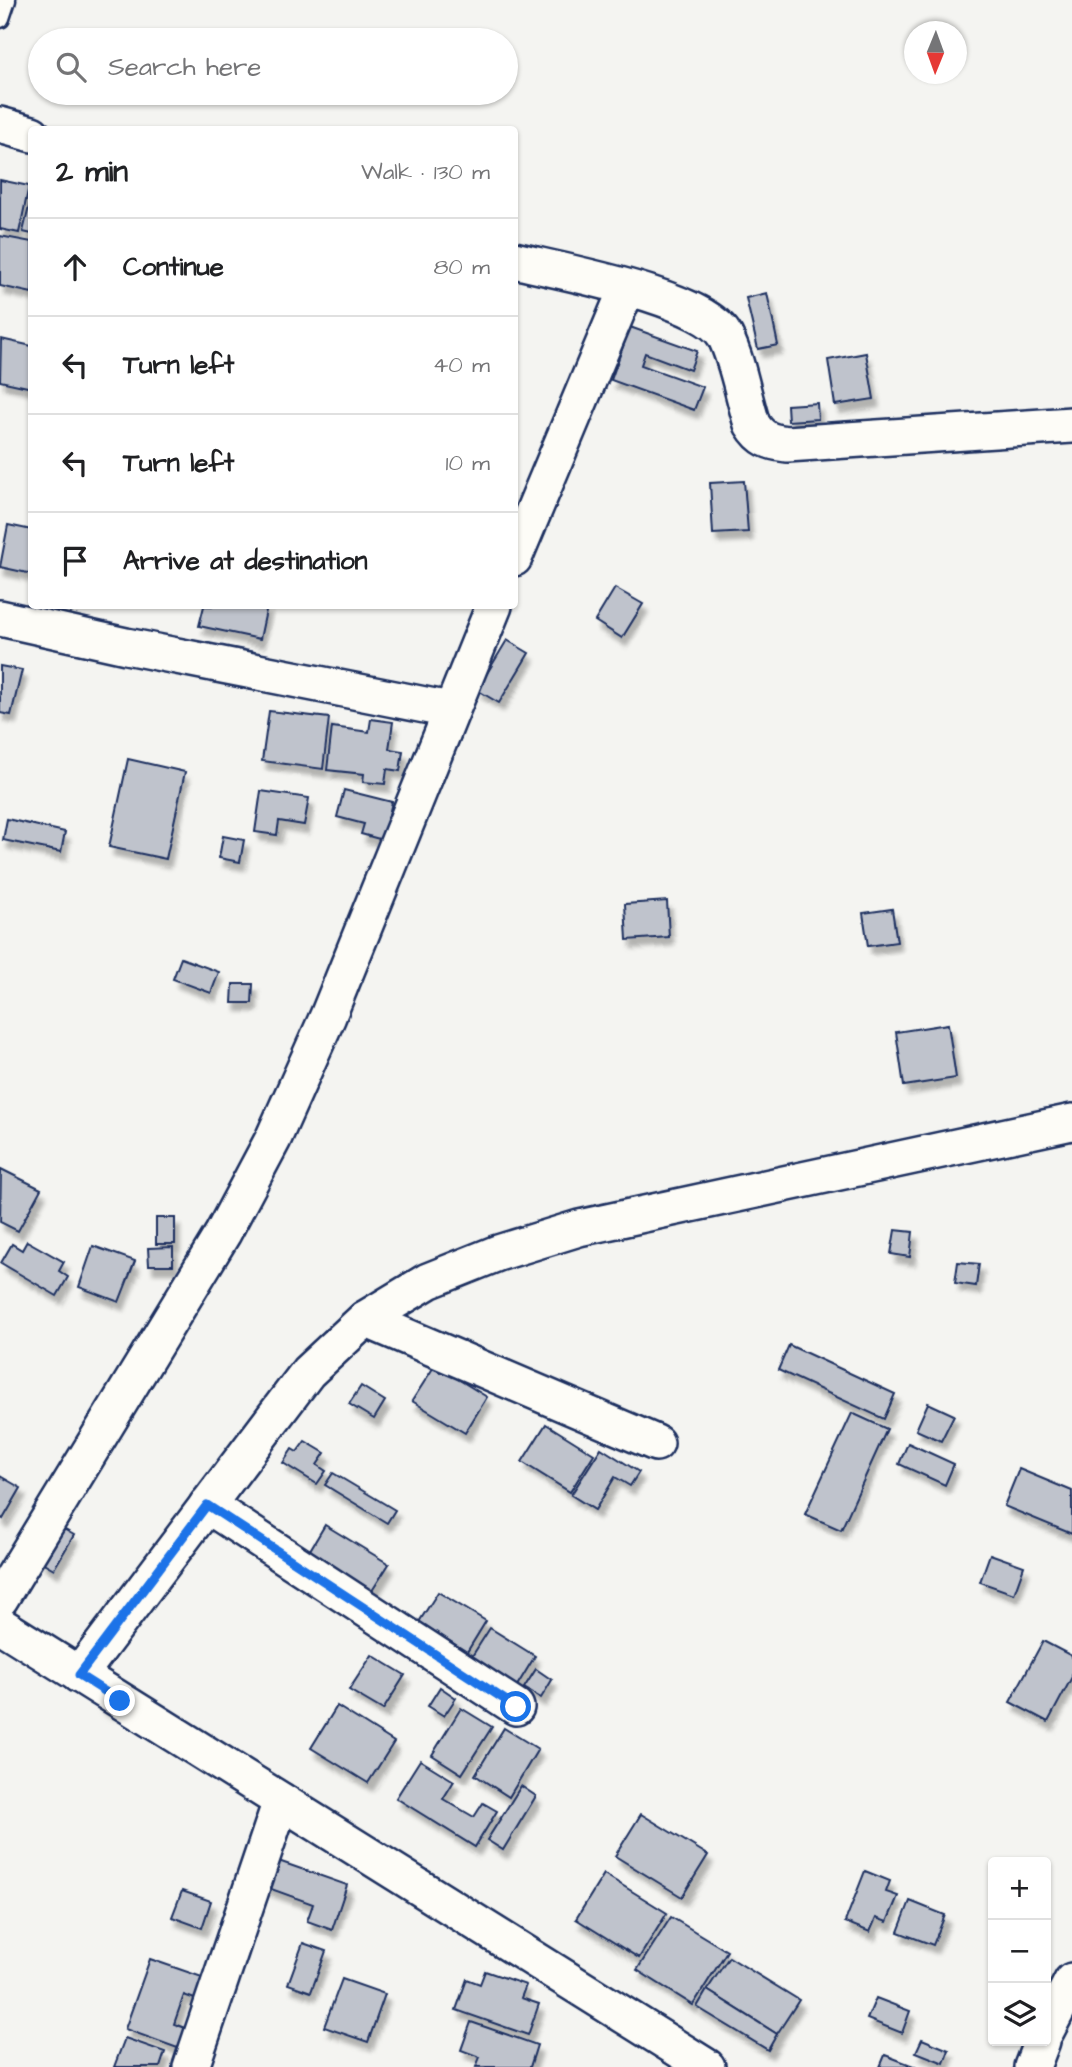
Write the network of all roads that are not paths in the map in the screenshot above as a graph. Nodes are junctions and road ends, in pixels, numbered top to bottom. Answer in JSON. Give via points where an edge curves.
{"nodes":[{"id":1,"x":6,"y":0,"type":"edge"},
{"id":2,"x":0,"y":19,"type":"edge"},
{"id":3,"x":0,"y":125,"type":"edge"},
{"id":4,"x":28,"y":133,"type":"edge"},
{"id":5,"x":518,"y":261,"type":"edge"},
{"id":6,"x":627,"y":288,"type":"junction"},
{"id":7,"x":1072,"y":425,"type":"edge"},
{"id":8,"x":518,"y":548,"type":"edge"},
{"id":9,"x":493,"y":609,"type":"edge"},
{"id":10,"x":0,"y":618,"type":"edge"},
{"id":11,"x":450,"y":710,"type":"junction"},
{"id":12,"x":1072,"y":1122,"type":"edge"},
{"id":13,"x":365,"y":1319,"type":"junction"},
{"id":14,"x":656,"y":1443,"type":"dead end"},
{"id":15,"x":207,"y":1505,"type":"junction"},
{"id":16,"x":0,"y":1599,"type":"edge"},
{"id":17,"x":0,"y":1625,"type":"edge"},
{"id":18,"x":79,"y":1675,"type":"junction"},
{"id":19,"x":516,"y":1707,"type":"dead end"},
{"id":20,"x":281,"y":1801,"type":"junction"},
{"id":21,"x":1072,"y":1981,"type":"edge"},
{"id":22,"x":1051,"y":2021,"type":"edge"},
{"id":23,"x":1040,"y":2046,"type":"edge"},
{"id":24,"x":191,"y":2067,"type":"edge"},
{"id":25,"x":707,"y":2067,"type":"edge"},
{"id":26,"x":1032,"y":2067,"type":"edge"}],
"edges":[{"from":1,"to":2,"type":"lane"},
{"from":3,"to":4,"type":"street"},
{"from":5,"to":6,"type":"street"},
{"from":6,"to":7,"type":"street","via":[[700,312],[715,324],[725,336],[752,424],[769,442]]},
{"from":6,"to":8,"type":"street"},
{"from":9,"to":11,"type":"street"},
{"from":10,"to":11,"type":"street"},
{"from":11,"to":16,"type":"street","via":[[328,1016],[273,1139],[223,1233]]},
{"from":12,"to":13,"type":"street","via":[[579,1228],[428,1281]]},
{"from":13,"to":14,"type":"street"},
{"from":13,"to":15,"type":"street","via":[[308,1372]]},
{"from":15,"to":18,"type":"street"},
{"from":15,"to":19,"type":"street"},
{"from":17,"to":18,"type":"street"},
{"from":18,"to":20,"type":"street"},
{"from":20,"to":24,"type":"street"},
{"from":20,"to":25,"type":"street"},
{"from":21,"to":22,"type":"street"},
{"from":23,"to":26,"type":"street"}]}
